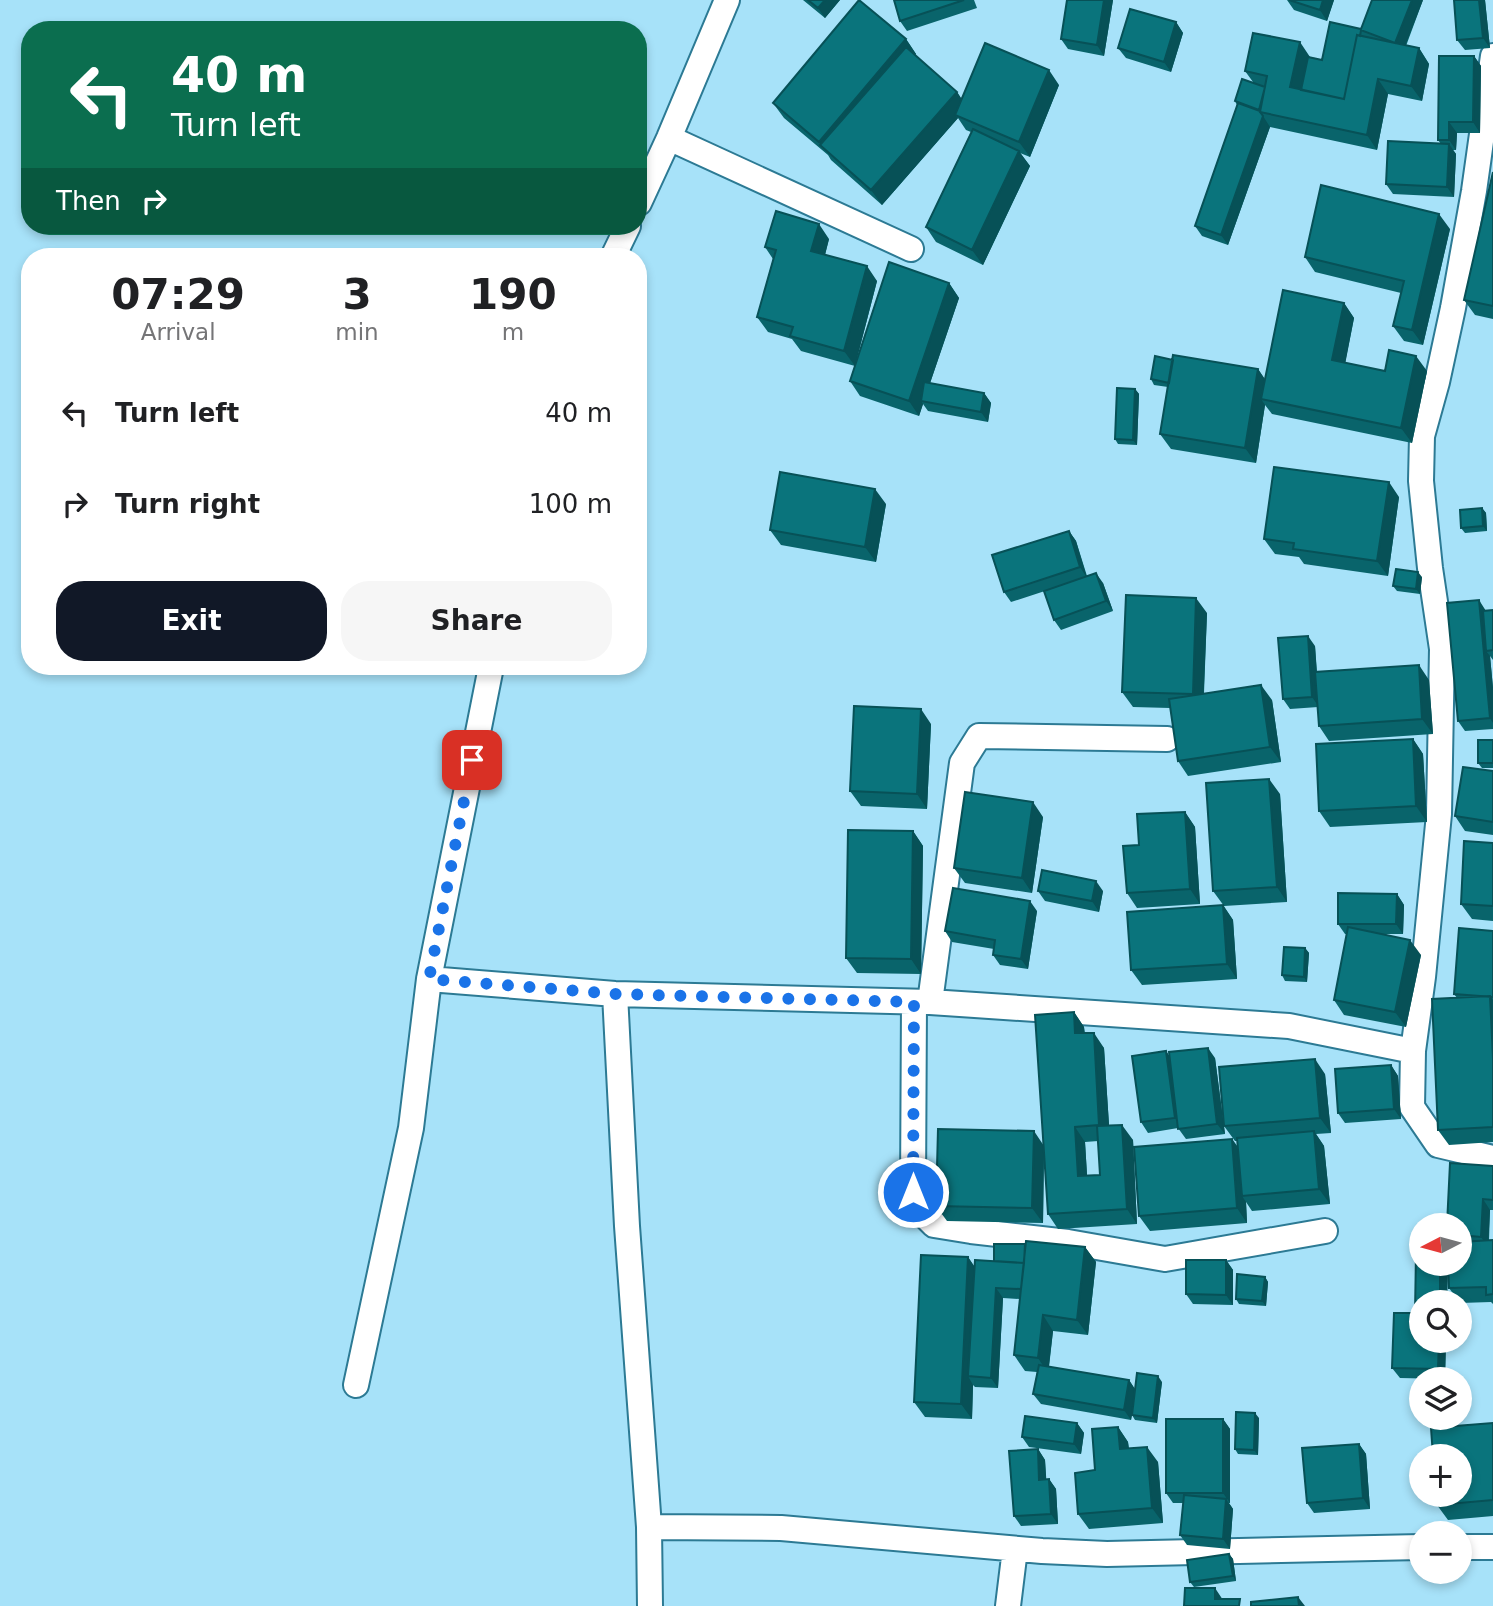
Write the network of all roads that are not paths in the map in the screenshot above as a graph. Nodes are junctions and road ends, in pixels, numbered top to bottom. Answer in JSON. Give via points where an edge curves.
{"nodes":[{"id":1,"x":727,"y":0,"type":"edge"},
{"id":2,"x":1493,"y":56,"type":"edge"},
{"id":3,"x":669,"y":138,"type":"junction"},
{"id":4,"x":647,"y":186,"type":"edge"},
{"id":5,"x":911,"y":249,"type":"dead end"},
{"id":6,"x":489,"y":675,"type":"edge"},
{"id":7,"x":1167,"y":739,"type":"dead end"},
{"id":8,"x":429,"y":979,"type":"junction"},
{"id":9,"x":615,"y":994,"type":"junction"},
{"id":10,"x":922,"y":1002,"type":"junction"},
{"id":11,"x":1413,"y":1051,"type":"junction"},
{"id":12,"x":1493,"y":1158,"type":"edge"},
{"id":13,"x":1325,"y":1231,"type":"dead end"},
{"id":14,"x":356,"y":1385,"type":"dead end"},
{"id":15,"x":649,"y":1527,"type":"junction"},
{"id":16,"x":1409,"y":1547,"type":"edge"},
{"id":17,"x":1472,"y":1547,"type":"edge"},
{"id":18,"x":1493,"y":1548,"type":"edge"},
{"id":19,"x":1015,"y":1549,"type":"junction"},
{"id":20,"x":650,"y":1606,"type":"edge"},
{"id":21,"x":1008,"y":1606,"type":"edge"}],
"edges":[{"from":1,"to":3,"type":"street"},
{"from":2,"to":11,"type":"street","via":[[1453,308],[1422,436],[1421,481],[1442,676],[1439,814]]},
{"from":3,"to":4,"type":"street"},
{"from":3,"to":5,"type":"street"},
{"from":6,"to":8,"type":"street"},
{"from":7,"to":10,"type":"street","via":[[979,736],[962,763]]},
{"from":8,"to":9,"type":"street"},
{"from":8,"to":14,"type":"street","via":[[411,1128]]},
{"from":9,"to":10,"type":"street"},
{"from":9,"to":15,"type":"street"},
{"from":10,"to":11,"type":"street","via":[[1289,1026]]},
{"from":10,"to":13,"type":"street","via":[[913,1192],[934,1225],[1165,1259]]},
{"from":11,"to":12,"type":"street","via":[[1412,1107],[1438,1145]]},
{"from":15,"to":19,"type":"street","via":[[781,1528]]},
{"from":15,"to":20,"type":"street"},
{"from":16,"to":19,"type":"street","via":[[1107,1554]]},
{"from":17,"to":18,"type":"street"},
{"from":19,"to":21,"type":"street"}]}
